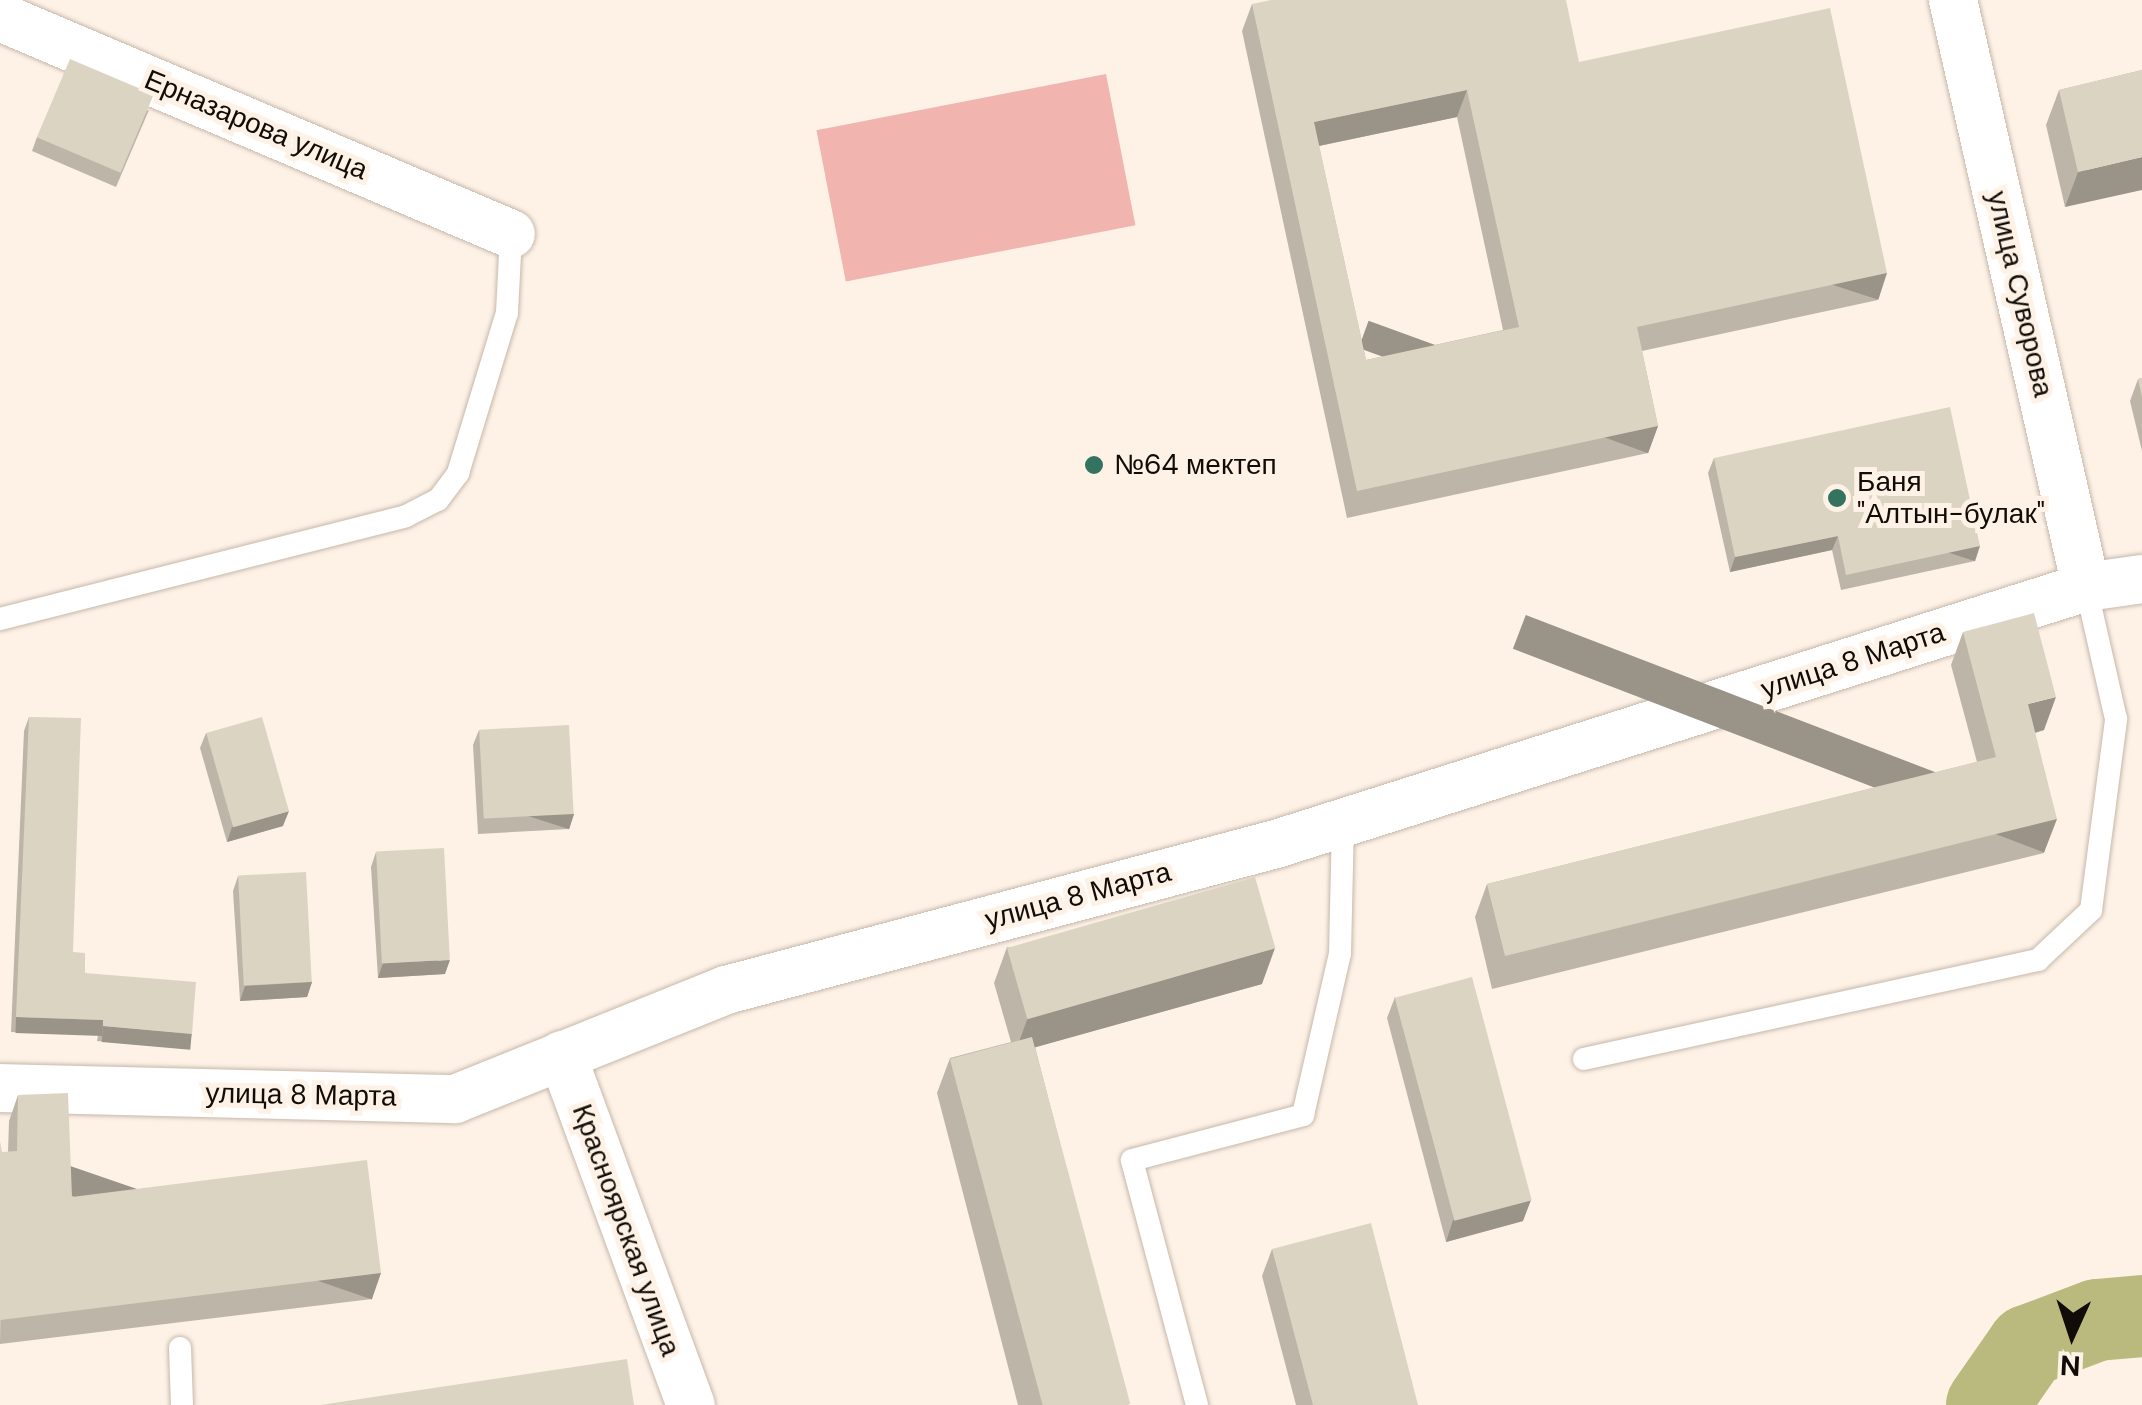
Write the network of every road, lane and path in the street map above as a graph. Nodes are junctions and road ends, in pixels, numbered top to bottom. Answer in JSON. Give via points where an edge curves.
{"nodes":[{"id":1,"x":1953,"y":0,"type":"edge"},
{"id":2,"x":0,"y":17,"type":"edge"},
{"id":3,"x":512,"y":234,"type":"joint"},
{"id":4,"x":2142,"y":579,"type":"edge"},
{"id":5,"x":2086,"y":587,"type":"junction"},
{"id":6,"x":0,"y":619,"type":"edge"},
{"id":7,"x":1343,"y":824,"type":"junction"},
{"id":8,"x":562,"y":1055,"type":"junction"},
{"id":9,"x":1584,"y":1058,"type":"dead end"},
{"id":10,"x":0,"y":1088,"type":"edge"},
{"id":11,"x":180,"y":1348,"type":"dead end"},
{"id":12,"x":182,"y":1405,"type":"edge"},
{"id":13,"x":691,"y":1405,"type":"edge"},
{"id":14,"x":1198,"y":1405,"type":"edge"}],
"edges":[{"from":1,"to":5,"type":"street","name":"улица Суворова"},
{"from":2,"to":3,"type":"street","name":"Ерназарова улица"},
{"from":3,"to":6,"type":"lane","via":[[507,313],[458,473],[438,500],[406,516]]},
{"from":4,"to":5,"type":"street","name":"улица 8 Марта"},
{"from":5,"to":7,"type":"street","name":"улица 8 Марта"},
{"from":5,"to":9,"type":"lane","via":[[2116,719],[2091,910],[2038,960]]},
{"from":7,"to":8,"type":"street","name":"улица 8 Марта","via":[[726,990]]},
{"from":7,"to":14,"type":"lane","via":[[1340,954],[1303,1115],[1132,1160]]},
{"from":8,"to":10,"type":"street","name":"улица 8 Марта","via":[[455,1099]]},
{"from":8,"to":13,"type":"street","name":"Красноярская улица"},
{"from":11,"to":12,"type":"lane"}]}
